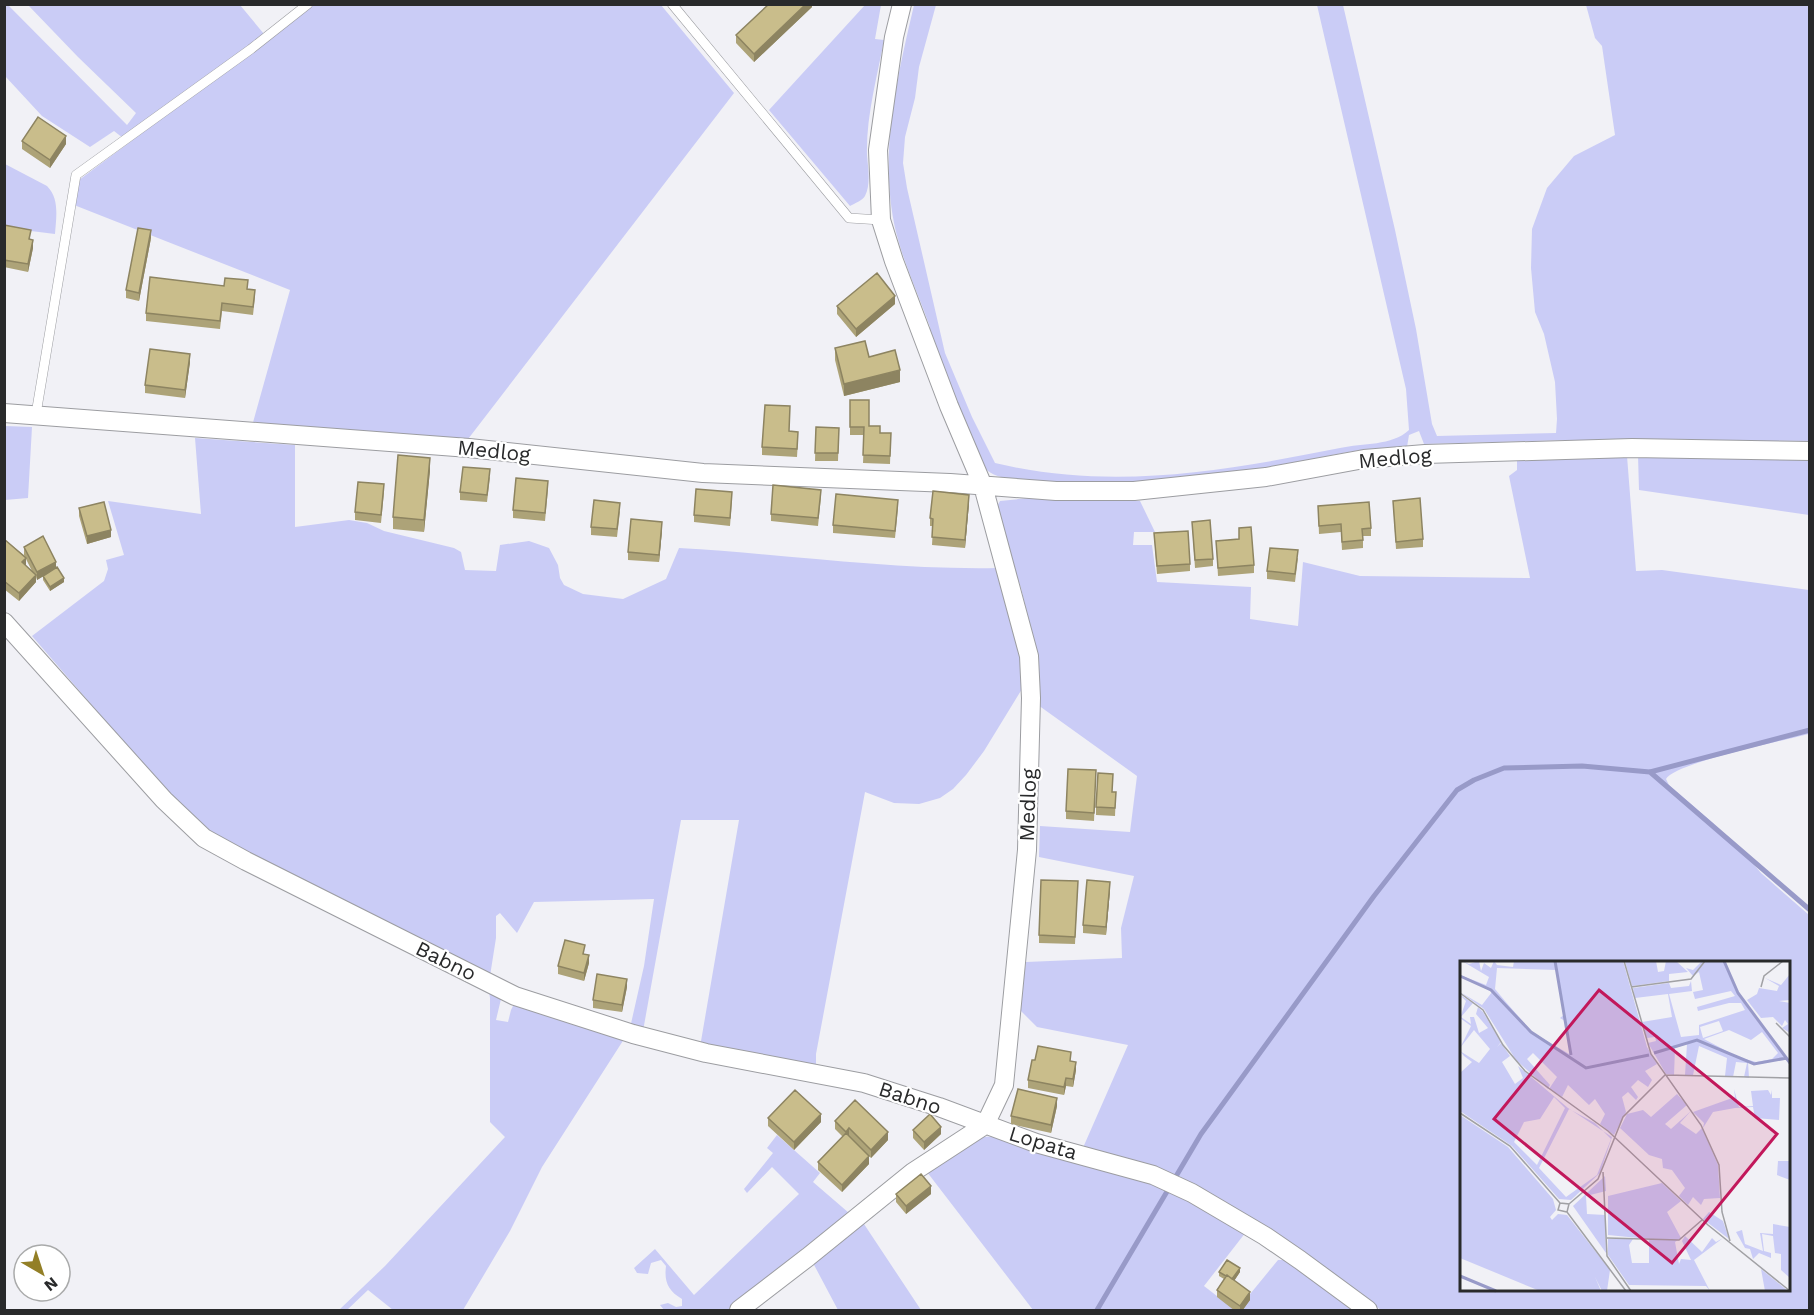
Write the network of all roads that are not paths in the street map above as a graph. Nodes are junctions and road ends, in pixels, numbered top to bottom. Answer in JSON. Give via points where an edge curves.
{"nodes":[{"id":1,"x":308,"y":4,"type":"edge"},
{"id":2,"x":672,"y":4,"type":"edge"},
{"id":3,"x":902,"y":4,"type":"edge"},
{"id":4,"x":881,"y":220,"type":"junction"},
{"id":5,"x":4,"y":413,"type":"edge"},
{"id":6,"x":36,"y":414,"type":"junction"},
{"id":7,"x":1809,"y":451,"type":"edge"},
{"id":8,"x":982,"y":486,"type":"junction"},
{"id":9,"x":4,"y":622,"type":"edge"},
{"id":10,"x":986,"y":1125,"type":"junction"},
{"id":11,"x":739,"y":1311,"type":"edge"},
{"id":12,"x":1368,"y":1311,"type":"edge"}],
"edges":[{"from":1,"to":6,"type":"lane","via":[[76,174]]},
{"from":2,"to":4,"type":"lane","via":[[849,218]]},
{"from":3,"to":4,"type":"street","via":[[878,150]]},
{"from":4,"to":8,"type":"street","via":[[944,395]]},
{"from":5,"to":6,"type":"street","name":"Medlog"},
{"from":6,"to":8,"type":"street","name":"Medlog","via":[[469,448],[703,473]]},
{"from":7,"to":8,"type":"street","name":"Medlog","via":[[1632,448],[1425,454],[1134,491]]},
{"from":8,"to":10,"type":"street","name":"Medlog","via":[[1029,656],[1031,698],[1027,850],[1004,1085]]},
{"from":9,"to":10,"type":"street","name":"Babno","via":[[164,800],[204,838],[246,861],[515,996],[706,1053],[864,1083]]},
{"from":10,"to":11,"type":"street","name":"Lopata","via":[[913,1172]]},
{"from":10,"to":12,"type":"street","name":"Lopata","via":[[1173,1184],[1265,1236]]}]}
